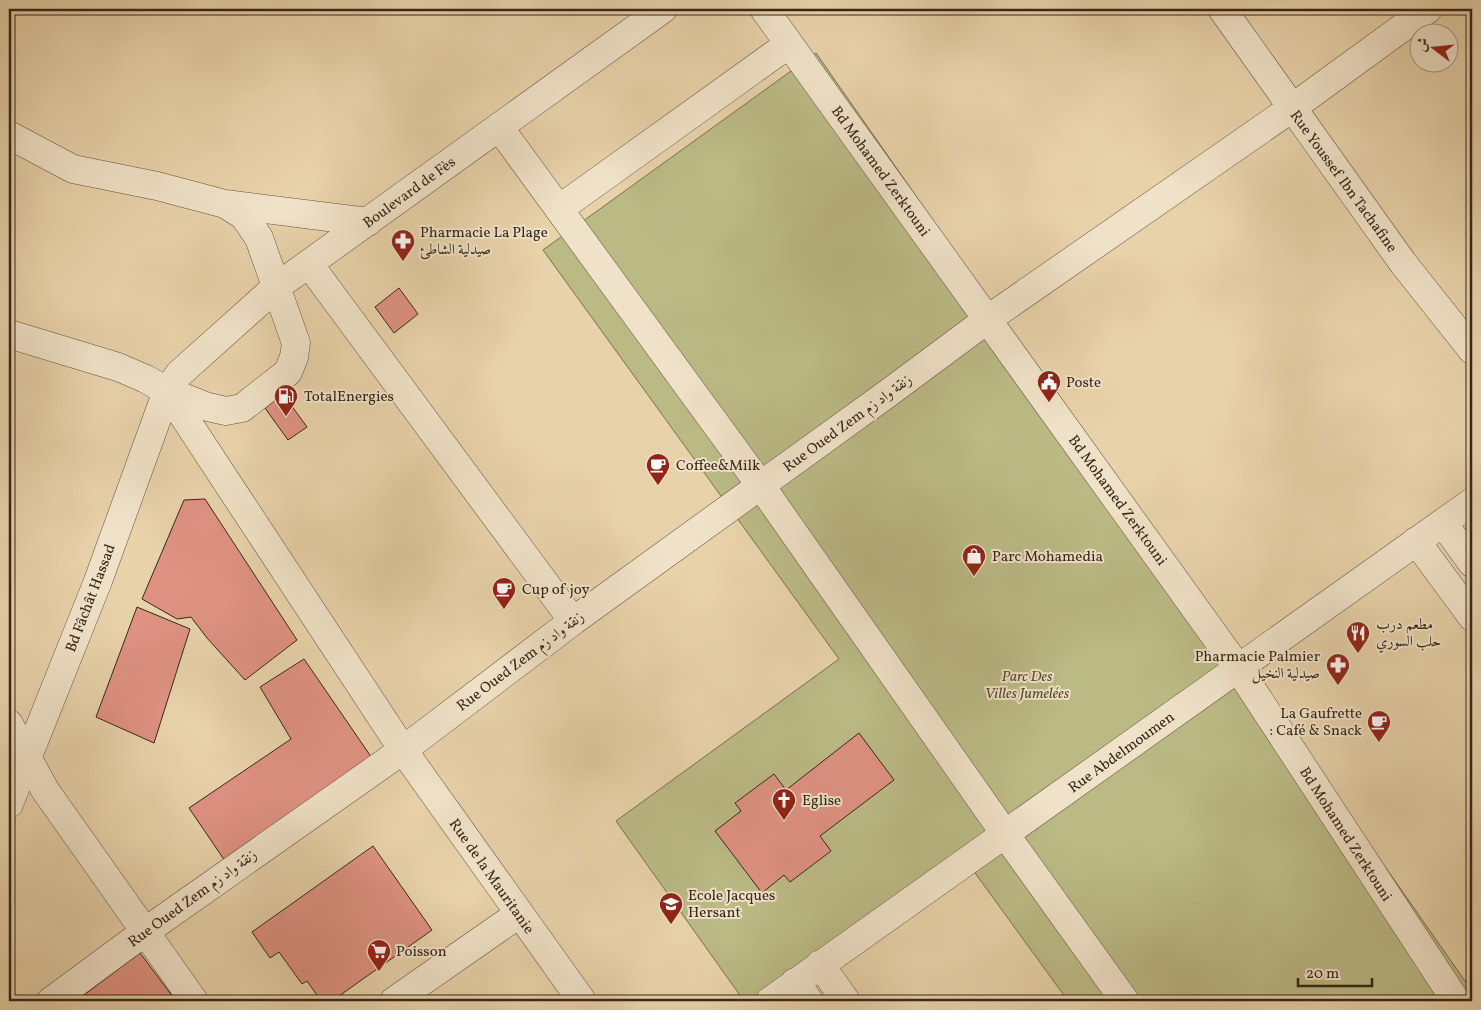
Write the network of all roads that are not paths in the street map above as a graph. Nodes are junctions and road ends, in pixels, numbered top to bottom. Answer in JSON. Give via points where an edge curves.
{"nodes":[{"id":1,"x":663,"y":9,"type":"edge"},
{"id":2,"x":764,"y":9,"type":"edge"},
{"id":3,"x":1222,"y":9,"type":"edge"},
{"id":4,"x":1428,"y":9,"type":"edge"},
{"id":5,"x":790,"y":44,"type":"junction"},
{"id":6,"x":1292,"y":108,"type":"junction"},
{"id":7,"x":499,"y":127,"type":"junction"},
{"id":8,"x":9,"y":135,"type":"edge"},
{"id":9,"x":225,"y":204,"type":"junction"},
{"id":10,"x":559,"y":208,"type":"junction"},
{"id":11,"x":368,"y":222,"type":"junction"},
{"id":12,"x":309,"y":264,"type":"junction"},
{"id":13,"x":275,"y":288,"type":"junction"},
{"id":14,"x":988,"y":319,"type":"junction"},
{"id":15,"x":9,"y":334,"type":"edge"},
{"id":16,"x":1472,"y":350,"type":"edge"},
{"id":17,"x":168,"y":391,"type":"junction"},
{"id":18,"x":761,"y":486,"type":"junction"},
{"id":19,"x":1472,"y":502,"type":"edge"},
{"id":20,"x":1443,"y":523,"type":"junction"},
{"id":21,"x":1416,"y":541,"type":"junction"},
{"id":22,"x":1472,"y":563,"type":"edge"},
{"id":23,"x":1472,"y":617,"type":"edge"},
{"id":24,"x":573,"y":621,"type":"junction"},
{"id":25,"x":1238,"y":668,"type":"junction"},
{"id":26,"x":9,"y":724,"type":"edge"},
{"id":27,"x":403,"y":750,"type":"junction"},
{"id":28,"x":27,"y":758,"type":"junction"},
{"id":29,"x":9,"y":804,"type":"edge"},
{"id":30,"x":1005,"y":834,"type":"junction"},
{"id":31,"x":519,"y":914,"type":"junction"},
{"id":32,"x":146,"y":931,"type":"junction"},
{"id":33,"x":820,"y":964,"type":"junction"},
{"id":34,"x":802,"y":991,"type":"edge"},
{"id":35,"x":51,"y":1001,"type":"edge"},
{"id":36,"x":194,"y":1001,"type":"edge"},
{"id":37,"x":394,"y":1001,"type":"edge"},
{"id":38,"x":582,"y":1001,"type":"edge"},
{"id":39,"x":770,"y":1001,"type":"edge"},
{"id":40,"x":846,"y":1001,"type":"edge"},
{"id":41,"x":1126,"y":1001,"type":"edge"},
{"id":42,"x":1456,"y":1001,"type":"edge"}],
"edges":[{"from":1,"to":7,"type":"street","name":"Boulevard de Fès"},
{"from":2,"to":5,"type":"street","name":"Bd Mohamed Zerktouni"},
{"from":3,"to":6,"type":"street","name":"Rue Youssef Ibn Tachafine"},
{"from":4,"to":6,"type":"street","name":"Rue Oued Zem زنقة واد زم"},
{"from":5,"to":10,"type":"street"},
{"from":5,"to":14,"type":"street","name":"Bd Mohamed Zerktouni"},
{"from":6,"to":14,"type":"street","name":"Rue Oued Zem زنقة واد زم"},
{"from":6,"to":16,"type":"street","name":"Rue Youssef Ibn Tachafine","via":[[1403,263]]},
{"from":7,"to":10,"type":"street"},
{"from":7,"to":11,"type":"street","name":"Boulevard de Fès"},
{"from":8,"to":9,"type":"street","via":[[73,169]]},
{"from":9,"to":11,"type":"street"},
{"from":9,"to":13,"type":"street","via":[[244,216],[259,238]]},
{"from":10,"to":18,"type":"street"},
{"from":11,"to":12,"type":"street","name":"Boulevard de Fès"},
{"from":12,"to":13,"type":"street","name":"Boulevard de Fès"},
{"from":12,"to":24,"type":"street"},
{"from":13,"to":17,"type":"street","name":"Boulevard de Fès","via":[[179,374]]},
{"from":13,"to":17,"type":"street","via":[[296,343],[288,372],[242,408],[226,411]]},
{"from":14,"to":18,"type":"street","name":"Rue Oued Zem زنقة واد زم"},
{"from":14,"to":25,"type":"street","name":"Bd Mohamed Zerktouni"},
{"from":15,"to":17,"type":"street","via":[[118,367]]},
{"from":17,"to":27,"type":"street","name":"Rue de la Mauritanie"},
{"from":17,"to":28,"type":"street","name":"Bd Fâchât Hassad"},
{"from":18,"to":24,"type":"street","name":"Rue Oued Zem زنقة واد زم"},
{"from":18,"to":30,"type":"street"},
{"from":19,"to":20,"type":"street","name":"Rue Abdelmoumen"},
{"from":20,"to":21,"type":"street","name":"Rue Abdelmoumen"},
{"from":20,"to":22,"type":"street"},
{"from":21,"to":23,"type":"street"},
{"from":21,"to":25,"type":"street","name":"Rue Abdelmoumen"},
{"from":24,"to":27,"type":"street","name":"Rue Oued Zem زنقة واد زم"},
{"from":25,"to":30,"type":"street","name":"Rue Abdelmoumen"},
{"from":25,"to":42,"type":"street","name":"Bd Mohamed Zerktouni"},
{"from":26,"to":28,"type":"street"},
{"from":27,"to":31,"type":"street","name":"Rue de la Mauritanie"},
{"from":27,"to":32,"type":"street","name":"Rue Oued Zem زنقة واد زم"},
{"from":28,"to":29,"type":"street","name":"Bd Fâchât Hassad"},
{"from":28,"to":32,"type":"street","via":[[45,790]]},
{"from":30,"to":33,"type":"street","name":"Rue Abdelmoumen"},
{"from":30,"to":41,"type":"street"},
{"from":31,"to":37,"type":"street"},
{"from":31,"to":38,"type":"street","name":"Rue de la Mauritanie"},
{"from":32,"to":35,"type":"street","name":"Rue Oued Zem زنقة واد زم"},
{"from":32,"to":36,"type":"street"},
{"from":33,"to":34,"type":"street","name":"Rue Abdelmoumen"},
{"from":33,"to":40,"type":"street"},
{"from":34,"to":39,"type":"street","name":"Rue Abdelmoumen"}]}
